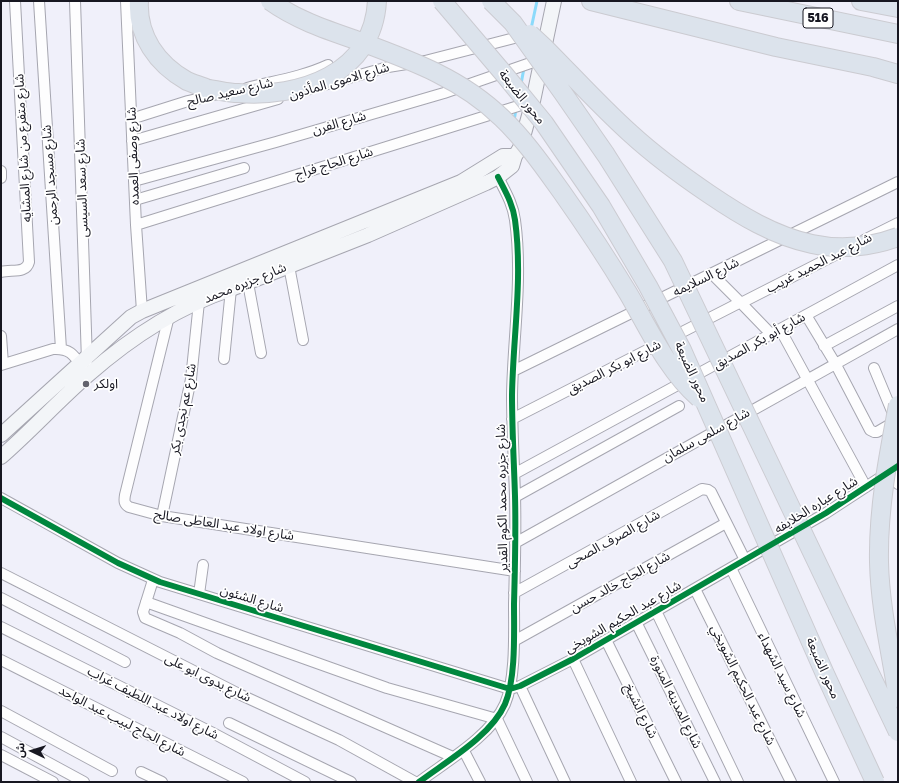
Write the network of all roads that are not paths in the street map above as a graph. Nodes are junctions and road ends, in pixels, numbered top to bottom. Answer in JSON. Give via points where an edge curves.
{"nodes":[{"id":1,"x":16,"y":1,"type":"edge"},
{"id":2,"x":39,"y":1,"type":"edge"},
{"id":3,"x":75,"y":1,"type":"edge"},
{"id":4,"x":126,"y":1,"type":"edge"},
{"id":5,"x":139,"y":1,"type":"edge"},
{"id":6,"x":270,"y":1,"type":"edge"},
{"id":7,"x":377,"y":1,"type":"edge"},
{"id":8,"x":442,"y":1,"type":"edge"},
{"id":9,"x":491,"y":1,"type":"edge"},
{"id":10,"x":554,"y":1,"type":"edge"},
{"id":11,"x":591,"y":1,"type":"edge"},
{"id":12,"x":739,"y":1,"type":"edge"},
{"id":13,"x":861,"y":1,"type":"edge"},
{"id":14,"x":898,"y":8,"type":"edge"},
{"id":15,"x":513,"y":24,"type":"junction"},
{"id":16,"x":548,"y":28,"type":"junction"},
{"id":17,"x":898,"y":34,"type":"edge"},
{"id":18,"x":542,"y":59,"type":"junction"},
{"id":19,"x":328,"y":65,"type":"dead end"},
{"id":20,"x":895,"y":73,"type":"edge"},
{"id":21,"x":533,"y":101,"type":"junction"},
{"id":22,"x":131,"y":119,"type":"junction"},
{"id":23,"x":132,"y":141,"type":"junction"},
{"id":24,"x":515,"y":156,"type":"junction"},
{"id":25,"x":244,"y":168,"type":"dead end"},
{"id":26,"x":1,"y":171,"type":"edge"},
{"id":27,"x":2,"y":178,"type":"edge"},
{"id":28,"x":498,"y":178,"type":"junction"},
{"id":29,"x":134,"y":181,"type":"junction"},
{"id":30,"x":898,"y":182,"type":"edge"},
{"id":31,"x":134,"y":200,"type":"junction"},
{"id":32,"x":898,"y":223,"type":"edge"},
{"id":33,"x":136,"y":225,"type":"junction"},
{"id":34,"x":898,"y":237,"type":"edge"},
{"id":35,"x":898,"y":265,"type":"edge"},
{"id":36,"x":289,"y":266,"type":"junction"},
{"id":37,"x":1,"y":272,"type":"edge"},
{"id":38,"x":712,"y":274,"type":"junction"},
{"id":39,"x":248,"y":283,"type":"junction"},
{"id":40,"x":231,"y":289,"type":"junction"},
{"id":41,"x":199,"y":302,"type":"junction"},
{"id":42,"x":740,"y":303,"type":"junction"},
{"id":43,"x":898,"y":306,"type":"edge"},
{"id":44,"x":142,"y":311,"type":"junction"},
{"id":45,"x":806,"y":315,"type":"junction"},
{"id":46,"x":169,"y":316,"type":"junction"},
{"id":47,"x":898,"y":329,"type":"edge"},
{"id":48,"x":776,"y":331,"type":"junction"},
{"id":49,"x":1,"y":336,"type":"edge"},
{"id":50,"x":303,"y":340,"type":"dead end"},
{"id":51,"x":824,"y":346,"type":"junction"},
{"id":52,"x":61,"y":349,"type":"junction"},
{"id":53,"x":261,"y":353,"type":"dead end"},
{"id":54,"x":224,"y":359,"type":"dead end"},
{"id":55,"x":835,"y":363,"type":"junction"},
{"id":56,"x":2,"y":364,"type":"edge"},
{"id":57,"x":85,"y":365,"type":"junction"},
{"id":58,"x":874,"y":368,"type":"dead end"},
{"id":59,"x":513,"y":371,"type":"junction"},
{"id":60,"x":807,"y":379,"type":"junction"},
{"id":61,"x":707,"y":405,"type":"junction"},
{"id":62,"x":679,"y":406,"type":"dead end"},
{"id":63,"x":898,"y":418,"type":"edge"},
{"id":64,"x":512,"y":419,"type":"junction"},
{"id":65,"x":1,"y":435,"type":"edge"},
{"id":66,"x":1,"y":457,"type":"edge"},
{"id":67,"x":895,"y":468,"type":"edge"},
{"id":68,"x":514,"y":474,"type":"junction"},
{"id":69,"x":898,"y":484,"type":"edge"},
{"id":70,"x":866,"y":487,"type":"junction"},
{"id":71,"x":515,"y":497,"type":"junction"},
{"id":72,"x":1,"y":498,"type":"edge"},
{"id":73,"x":162,"y":516,"type":"junction"},
{"id":74,"x":726,"y":523,"type":"junction"},
{"id":75,"x":515,"y":543,"type":"junction"},
{"id":76,"x":745,"y":560,"type":"junction"},
{"id":77,"x":203,"y":565,"type":"dead end"},
{"id":78,"x":731,"y":568,"type":"junction"},
{"id":79,"x":515,"y":571,"type":"junction"},
{"id":80,"x":1,"y":573,"type":"edge"},
{"id":81,"x":154,"y":580,"type":"junction"},
{"id":82,"x":695,"y":589,"type":"junction"},
{"id":83,"x":514,"y":593,"type":"junction"},
{"id":84,"x":199,"y":594,"type":"junction"},
{"id":85,"x":1,"y":598,"type":"edge"},
{"id":86,"x":146,"y":602,"type":"junction"},
{"id":87,"x":656,"y":611,"type":"junction"},
{"id":88,"x":636,"y":622,"type":"junction"},
{"id":89,"x":1,"y":627,"type":"edge"},
{"id":90,"x":606,"y":640,"type":"junction"},
{"id":91,"x":514,"y":641,"type":"junction"},
{"id":92,"x":573,"y":658,"type":"junction"},
{"id":93,"x":1,"y":660,"type":"edge"},
{"id":94,"x":125,"y":662,"type":"dead end"},
{"id":95,"x":515,"y":688,"type":"junction"},
{"id":96,"x":898,"y":698,"type":"edge"},
{"id":97,"x":1,"y":711,"type":"edge"},
{"id":98,"x":497,"y":719,"type":"junction"},
{"id":99,"x":229,"y":723,"type":"dead end"},
{"id":100,"x":898,"y":732,"type":"edge"},
{"id":101,"x":1,"y":737,"type":"edge"},
{"id":102,"x":464,"y":751,"type":"junction"},
{"id":103,"x":1,"y":755,"type":"edge"},
{"id":104,"x":453,"y":757,"type":"junction"},
{"id":105,"x":112,"y":770,"type":"dead end"},
{"id":106,"x":141,"y":772,"type":"dead end"},
{"id":107,"x":53,"y":782,"type":"edge"},
{"id":108,"x":84,"y":782,"type":"edge"},
{"id":109,"x":162,"y":782,"type":"edge"},
{"id":110,"x":243,"y":782,"type":"edge"},
{"id":111,"x":305,"y":782,"type":"edge"},
{"id":112,"x":351,"y":782,"type":"edge"},
{"id":113,"x":415,"y":782,"type":"edge"},
{"id":114,"x":419,"y":782,"type":"edge"},
{"id":115,"x":480,"y":782,"type":"edge"},
{"id":116,"x":528,"y":782,"type":"edge"},
{"id":117,"x":565,"y":782,"type":"edge"},
{"id":118,"x":631,"y":782,"type":"edge"},
{"id":119,"x":676,"y":782,"type":"edge"},
{"id":120,"x":715,"y":782,"type":"edge"},
{"id":121,"x":738,"y":782,"type":"edge"},
{"id":122,"x":791,"y":782,"type":"edge"},
{"id":123,"x":834,"y":782,"type":"edge"},
{"id":124,"x":876,"y":782,"type":"edge"}],
"edges":[{"from":1,"to":37,"type":"street","name":"شارع متفرع من شارع المشايه","via":[[29,262],[24,269]]},
{"from":2,"to":52,"type":"street","name":"شارع مسجد الرحمن"},
{"from":3,"to":57,"type":"street","name":"شارع سعد السيسى"},
{"from":4,"to":22,"type":"street","name":"شارع وصفى العمده"},
{"from":5,"to":7,"type":"highway","bridge":true,"via":[[138,12],[147,42],[169,68],[188,81],[208,89],[238,94],[304,88],[328,78],[348,64],[363,46],[371,30]]},
{"from":6,"to":61,"type":"highway","bridge":true,"via":[[303,20],[407,59],[448,78],[476,96],[502,118],[524,142],[594,238],[665,358],[691,391]]},
{"from":8,"to":61,"type":"highway","name":"محور الضبعة","bridge":true,"via":[[544,123],[601,206],[662,312]]},
{"from":9,"to":15,"type":"highway","bridge":true},
{"from":10,"to":16,"type":"main road","name":"شارع جزيره محمد"},
{"from":11,"to":20,"type":"highway","via":[[776,47]]},
{"from":12,"to":17,"type":"highway","number":"516"},
{"from":13,"to":14,"type":"highway"},
{"from":15,"to":34,"type":"highway","bridge":true,"via":[[544,47],[629,132],[660,158],[720,202],[755,223],[812,244],[828,246],[865,246]]},
{"from":15,"to":100,"type":"highway","bridge":true,"via":[[606,155],[674,261]]},
{"from":16,"to":18,"type":"main road","name":"شارع جزيره محمد"},
{"from":16,"to":23,"type":"street","name":"شارع الاموى المأذون","via":[[425,61],[388,67]]},
{"from":18,"to":21,"type":"main road","name":"شارع جزيره محمد"},
{"from":18,"to":29,"type":"street","name":"شارع الفرن","via":[[444,93]]},
{"from":19,"to":22,"type":"street","name":"شارع سعيد صالح","via":[[316,71],[188,101]]},
{"from":21,"to":24,"type":"main road","name":"شارع جزيره محمد","via":[[520,148]]},
{"from":21,"to":33,"type":"street","name":"شارع الحاج فراج"},
{"from":22,"to":23,"type":"street","name":"شارع وصفى العمده"},
{"from":23,"to":29,"type":"street","name":"شارع وصفى العمده"},
{"from":24,"to":28,"type":"main road","name":"شارع جزيره محمد","via":[[512,166]]},
{"from":24,"to":44,"type":"main road","name":"شارع جزيره محمد","via":[[503,156],[461,182]]},
{"from":25,"to":31,"type":"street"},
{"from":26,"to":27,"type":"street"},
{"from":28,"to":36,"type":"main road","name":"شارع جزيره محمد","via":[[368,235]]},
{"from":28,"to":59,"type":"street","name":"شارع جزيره محمد الكوم القدير","via":[[512,206],[518,249]]},
{"from":29,"to":31,"type":"street","name":"شارع وصفى العمده"},
{"from":30,"to":38,"type":"street","name":"شارع السلايمه"},
{"from":31,"to":33,"type":"street","name":"شارع وصفى العمده"},
{"from":32,"to":42,"type":"street","name":"شارع عبد الحميد غريب"},
{"from":33,"to":44,"type":"street","name":"شارع وصفى العمده"},
{"from":35,"to":45,"type":"street","name":"شارع أبو بكر الصديق"},
{"from":36,"to":39,"type":"main road","name":"شارع جزيره محمد"},
{"from":36,"to":50,"type":"street"},
{"from":38,"to":42,"type":"street"},
{"from":38,"to":59,"type":"street","name":"شارع السلايمه"},
{"from":39,"to":40,"type":"main road","name":"شارع جزيره محمد"},
{"from":39,"to":53,"type":"street"},
{"from":40,"to":41,"type":"main road","name":"شارع جزيره محمد"},
{"from":40,"to":54,"type":"street"},
{"from":41,"to":46,"type":"main road","name":"شارع جزيره محمد"},
{"from":41,"to":73,"type":"street","name":"شارع عم نجدى بكر","via":[[191,379]]},
{"from":42,"to":48,"type":"street"},
{"from":42,"to":64,"type":"street","name":"شارع ابو بكر الصديق"},
{"from":43,"to":51,"type":"street"},
{"from":44,"to":57,"type":"main road","name":"شارع جزيره محمد","via":[[131,317]]},
{"from":45,"to":48,"type":"street","name":"شارع أبو بكر الصديق"},
{"from":45,"to":51,"type":"street"},
{"from":46,"to":57,"type":"main road","name":"شارع جزيره محمد"},
{"from":46,"to":73,"type":"street","name":"شارع اولاد عبد العاطى صالح","via":[[124,500],[129,507]]},
{"from":47,"to":55,"type":"street","name":"شارع سلمى سلمان"},
{"from":48,"to":60,"type":"street"},
{"from":48,"to":68,"type":"street","name":"شارع أبو بكر الصديق"},
{"from":49,"to":56,"type":"street"},
{"from":51,"to":55,"type":"street"},
{"from":52,"to":56,"type":"street"},
{"from":52,"to":57,"type":"street"},
{"from":55,"to":60,"type":"street","name":"شارع سلمى سلمان"},
{"from":55,"to":63,"type":"street","via":[[870,430],[877,432]]},
{"from":57,"to":65,"type":"main road","name":"شارع جزيره محمد"},
{"from":57,"to":66,"type":"main road","name":"شارع جزيره محمد"},
{"from":58,"to":63,"type":"street"},
{"from":59,"to":64,"type":"street","name":"شارع جزيره محمد الكوم القدير"},
{"from":60,"to":70,"type":"street"},
{"from":60,"to":75,"type":"street","name":"شارع سلمى سلمان"},
{"from":61,"to":124,"type":"highway","name":"محور الضبعة","bridge":true,"via":[[825,674]]},
{"from":62,"to":71,"type":"street"},
{"from":63,"to":96,"type":"highway","bridge":true,"via":[[888,458],[882,502],[879,561],[881,596]]},
{"from":64,"to":68,"type":"street","name":"شارع جزيره محمد الكوم القدير"},
{"from":67,"to":69,"type":"street"},
{"from":67,"to":70,"type":"street","name":"شارع عباره الخلايفه"},
{"from":68,"to":71,"type":"street","name":"شارع جزيره محمد الكوم القدير"},
{"from":70,"to":76,"type":"street","name":"شارع عباره الخلايفه"},
{"from":71,"to":75,"type":"street","name":"شارع جزيره محمد الكوم القدير"},
{"from":72,"to":81,"type":"street","name":"شارع الشئون","via":[[111,560]]},
{"from":73,"to":79,"type":"street","name":"شارع اولاد عبد العاطى صالح"},
{"from":74,"to":76,"type":"street"},
{"from":74,"to":83,"type":"street","name":"شارع الصرف الصحى","via":[[711,492],[702,490]]},
{"from":74,"to":91,"type":"street","name":"شارع الحاج خالد حسن"},
{"from":75,"to":79,"type":"street","name":"شارع جزيره محمد الكوم القدير"},
{"from":76,"to":78,"type":"street","name":"شارع عبد الحكيم الشويخى"},
{"from":77,"to":84,"type":"street"},
{"from":78,"to":82,"type":"street","name":"شارع عبد الحكيم الشويخى"},
{"from":78,"to":123,"type":"street","name":"شارع سيد الشهداء"},
{"from":79,"to":83,"type":"street","name":"شارع جزيره محمد الكوم القدير"},
{"from":80,"to":113,"type":"street","name":"شارع بدوى ابو على","via":[[234,691],[339,740]]},
{"from":81,"to":84,"type":"street","name":"شارع الشئون"},
{"from":81,"to":86,"type":"street"},
{"from":82,"to":87,"type":"street","name":"شارع عبد الحكيم الشويخى"},
{"from":82,"to":122,"type":"street","name":"شارع عبد الحكيم الشويخي"},
{"from":83,"to":91,"type":"street","name":"شارع جزيره محمد الكوم القدير"},
{"from":84,"to":95,"type":"street","name":"شارع الشئون"},
{"from":85,"to":94,"type":"street"},
{"from":86,"to":98,"type":"street","via":[[387,688]]},
{"from":86,"to":104,"type":"street","via":[[143,612],[145,618],[217,653]]},
{"from":87,"to":88,"type":"street","name":"شارع عبد الحكيم الشويخى"},
{"from":87,"to":121,"type":"street"},
{"from":88,"to":90,"type":"street","name":"شارع عبد الحكيم الشويخى"},
{"from":88,"to":120,"type":"street","name":"شارع المدينه المنورة"},
{"from":89,"to":111,"type":"street","name":"شارع اولاد عبد اللطيف غراب"},
{"from":90,"to":92,"type":"street","name":"شارع عبد الحكيم الشويخى"},
{"from":90,"to":119,"type":"street","name":"شارع الشيخ"},
{"from":91,"to":95,"type":"street","name":"شارع جزيره محمد الكوم القدير"},
{"from":92,"to":95,"type":"street","name":"شارع عبد الحكيم الشويخى"},
{"from":92,"to":118,"type":"street"},
{"from":93,"to":110,"type":"street","name":"شارع الحاج لبيب عبد الواحد"},
{"from":95,"to":98,"type":"street","name":"شارع جزيره محمد الكوم القدير"},
{"from":95,"to":117,"type":"street"},
{"from":97,"to":105,"type":"street"},
{"from":98,"to":102,"type":"street","name":"شارع جزيره محمد الكوم القدير"},
{"from":98,"to":116,"type":"street"},
{"from":99,"to":112,"type":"street"},
{"from":101,"to":108,"type":"street"},
{"from":102,"to":104,"type":"street","name":"شارع جزيره محمد الكوم القدير"},
{"from":102,"to":115,"type":"street"},
{"from":103,"to":107,"type":"street"},
{"from":104,"to":114,"type":"street","name":"شارع جزيره محمد الكوم القدير"},
{"from":106,"to":109,"type":"street"}]}
